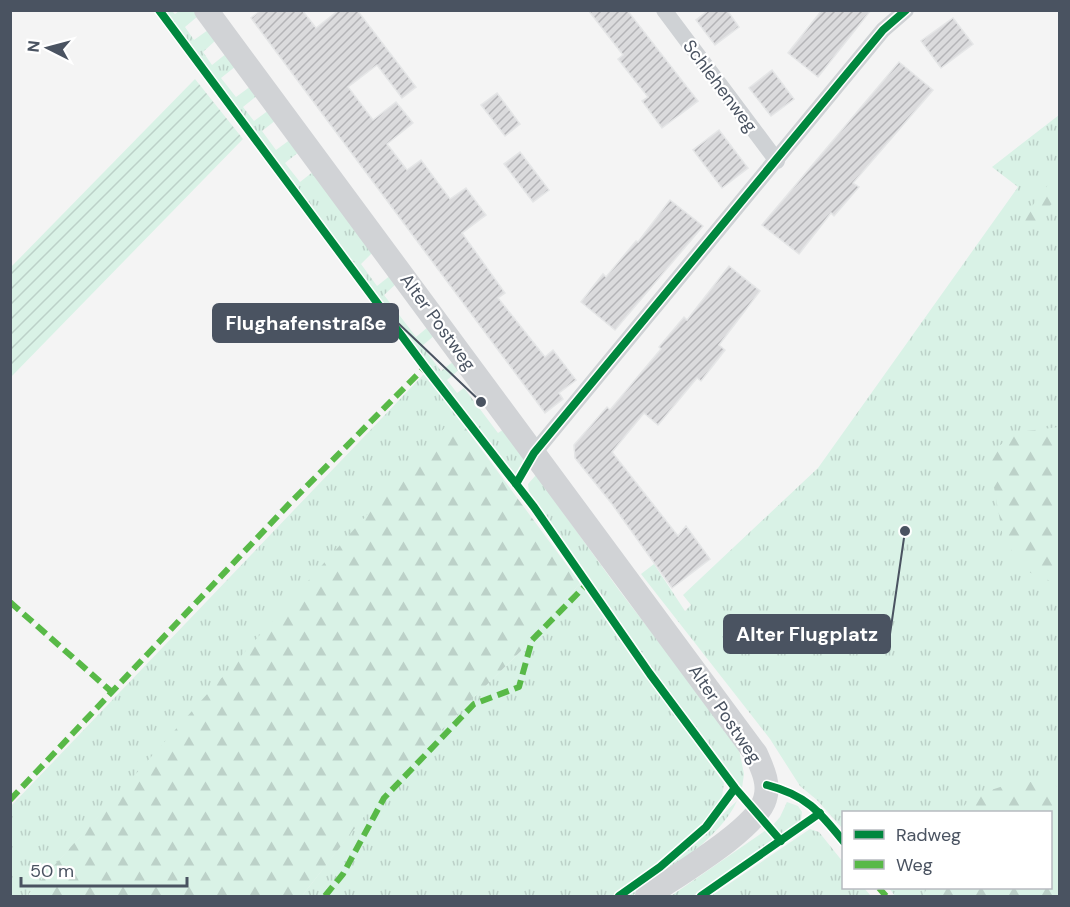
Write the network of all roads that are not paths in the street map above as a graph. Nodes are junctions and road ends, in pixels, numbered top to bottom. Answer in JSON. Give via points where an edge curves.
{"nodes":[{"id":1,"x":206,"y":10,"type":"edge"},
{"id":2,"x":664,"y":10,"type":"edge"},
{"id":3,"x":906,"y":10,"type":"edge"},
{"id":4,"x":777,"y":160,"type":"junction"},
{"id":5,"x":534,"y":453,"type":"junction"},
{"id":6,"x":647,"y":897,"type":"edge"}],
"edges":[{"from":1,"to":5,"type":"main road","name":"Alter Postweg"},
{"from":2,"to":4,"type":"street","name":"Schlehenweg"},
{"from":3,"to":4,"type":"street","via":[[883,30]]},
{"from":4,"to":5,"type":"street"},
{"from":5,"to":6,"type":"main road","name":"Alter Postweg","via":[[749,742],[766,784],[761,808],[739,831]]}]}
